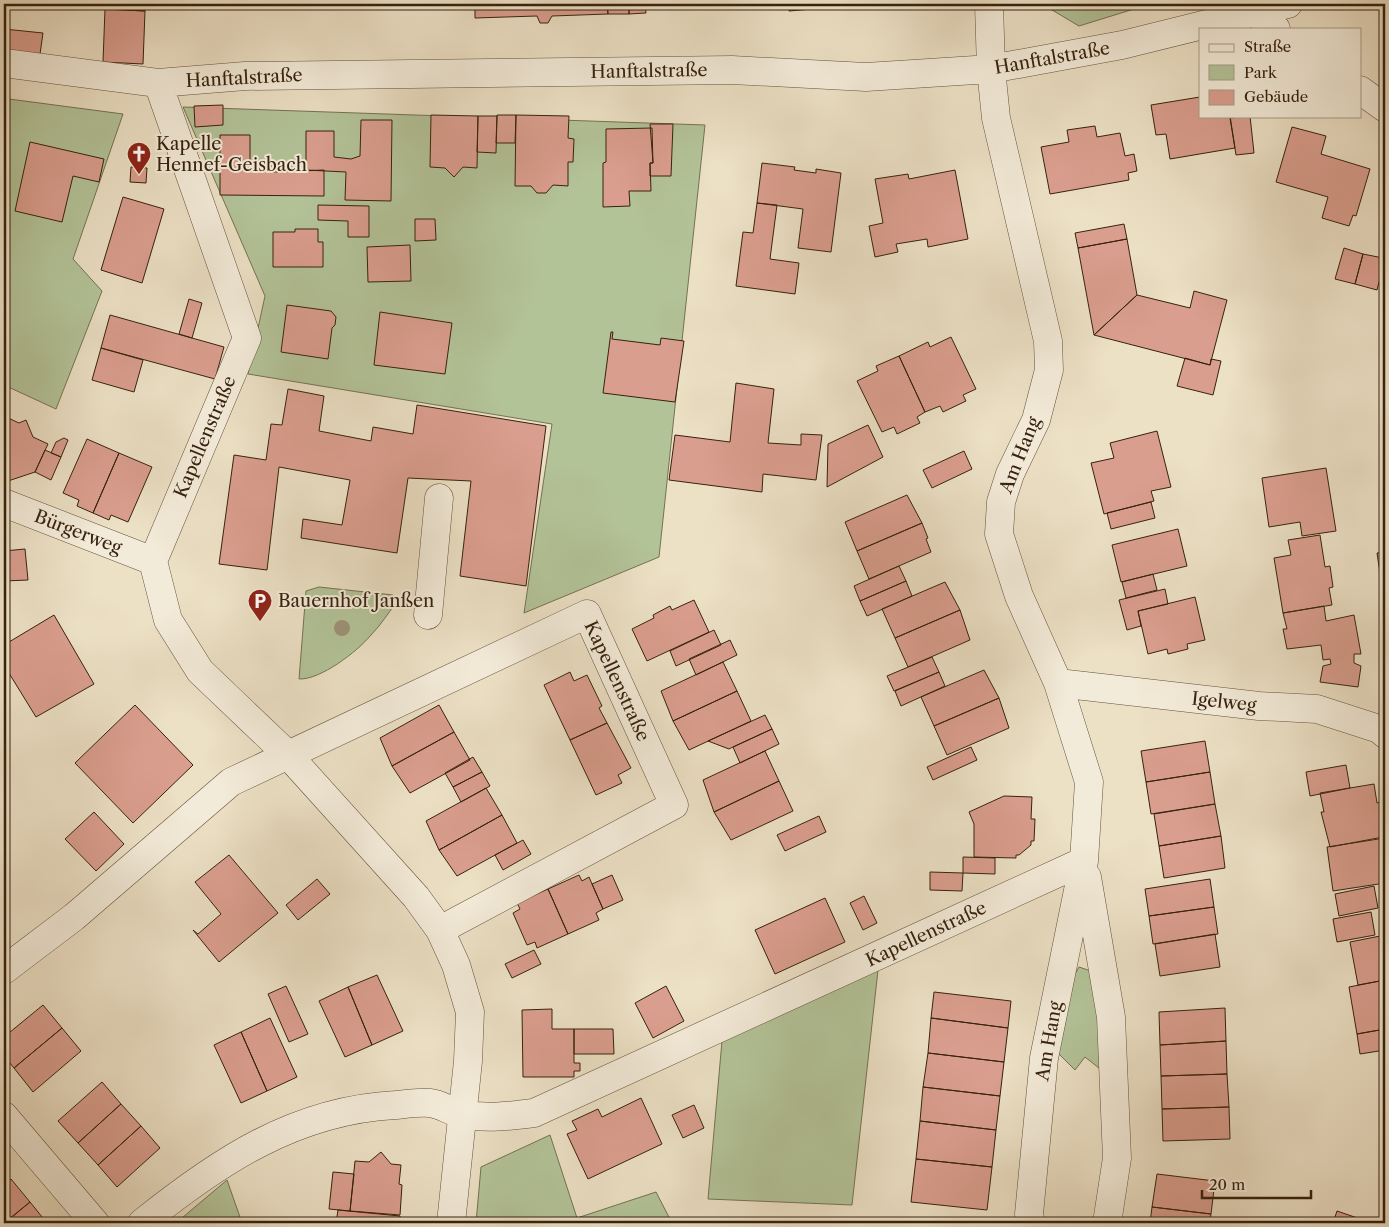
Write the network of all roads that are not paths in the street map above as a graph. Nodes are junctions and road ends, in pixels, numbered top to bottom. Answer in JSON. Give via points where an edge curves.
{"nodes":[{"id":1,"x":989,"y":4,"type":"edge"},
{"id":2,"x":1288,"y":4,"type":"edge"},
{"id":3,"x":1254,"y":12,"type":"junction"},
{"id":4,"x":1275,"y":28,"type":"edge"},
{"id":5,"x":4,"y":63,"type":"edge"},
{"id":6,"x":990,"y":69,"type":"junction"},
{"id":7,"x":158,"y":83,"type":"junction"},
{"id":8,"x":1362,"y":91,"type":"edge"},
{"id":9,"x":1385,"y":108,"type":"edge"},
{"id":10,"x":439,"y":498,"type":"dead end"},
{"id":11,"x":4,"y":503,"type":"edge"},
{"id":12,"x":153,"y":561,"type":"junction"},
{"id":13,"x":428,"y":616,"type":"dead end"},
{"id":14,"x":1058,"y":683,"type":"junction"},
{"id":15,"x":1385,"y":734,"type":"edge"},
{"id":16,"x":288,"y":755,"type":"junction"},
{"id":17,"x":1084,"y":861,"type":"junction"},
{"id":18,"x":440,"y":930,"type":"junction"},
{"id":19,"x":4,"y":970,"type":"edge"},
{"id":20,"x":461,"y":1114,"type":"junction"},
{"id":21,"x":4,"y":1116,"type":"edge"},
{"id":22,"x":1023,"y":1220,"type":"edge"},
{"id":23,"x":94,"y":1223,"type":"edge"},
{"id":24,"x":142,"y":1223,"type":"edge"},
{"id":25,"x":451,"y":1223,"type":"edge"},
{"id":26,"x":1107,"y":1223,"type":"edge"}],
"edges":[{"from":1,"to":6,"type":"street","name":"Am Hang"},
{"from":2,"to":3,"type":"street","name":"Hanftalstraße"},
{"from":3,"to":4,"type":"street"},
{"from":3,"to":6,"type":"street","name":"Hanftalstraße","via":[[1122,45]]},
{"from":5,"to":7,"type":"street","name":"Hanftalstraße"},
{"from":6,"to":7,"type":"street","name":"Hanftalstraße","via":[[866,78],[732,70],[332,74]]},
{"from":6,"to":14,"type":"street","name":"Am Hang","via":[[996,118],[1048,341],[1049,370],[1036,420],[1010,474],[1001,502],[999,534],[1019,596]]},
{"from":7,"to":12,"type":"street","name":"Kapellenstraße","via":[[247,338]]},
{"from":8,"to":9,"type":"street"},
{"from":10,"to":13,"type":"street"},
{"from":11,"to":12,"type":"street","name":"Bürgerweg"},
{"from":12,"to":16,"type":"street","via":[[168,620],[200,671]]},
{"from":14,"to":15,"type":"street","name":"Igelweg","via":[[1259,706],[1317,709],[1379,729]]},
{"from":14,"to":17,"type":"street","name":"Am Hang","via":[[1089,782]]},
{"from":16,"to":18,"type":"street","via":[[416,897]]},
{"from":16,"to":18,"type":"street","name":"Kapellenstraße","via":[[588,614],[674,805]]},
{"from":16,"to":19,"type":"street","via":[[231,782],[74,918]]},
{"from":17,"to":20,"type":"street","name":"Kapellenstraße","via":[[534,1113],[497,1117]]},
{"from":17,"to":22,"type":"street","name":"Am Hang","via":[[1044,1058]]},
{"from":17,"to":26,"type":"street","name":"Am Hang","via":[[1111,1017],[1117,1158]]},
{"from":18,"to":20,"type":"street","via":[[456,965],[470,1012]]},
{"from":20,"to":24,"type":"street","name":"Kapellenstraße","via":[[430,1103],[374,1106],[324,1115],[233,1156]]},
{"from":20,"to":25,"type":"street"},
{"from":21,"to":23,"type":"street"}]}
